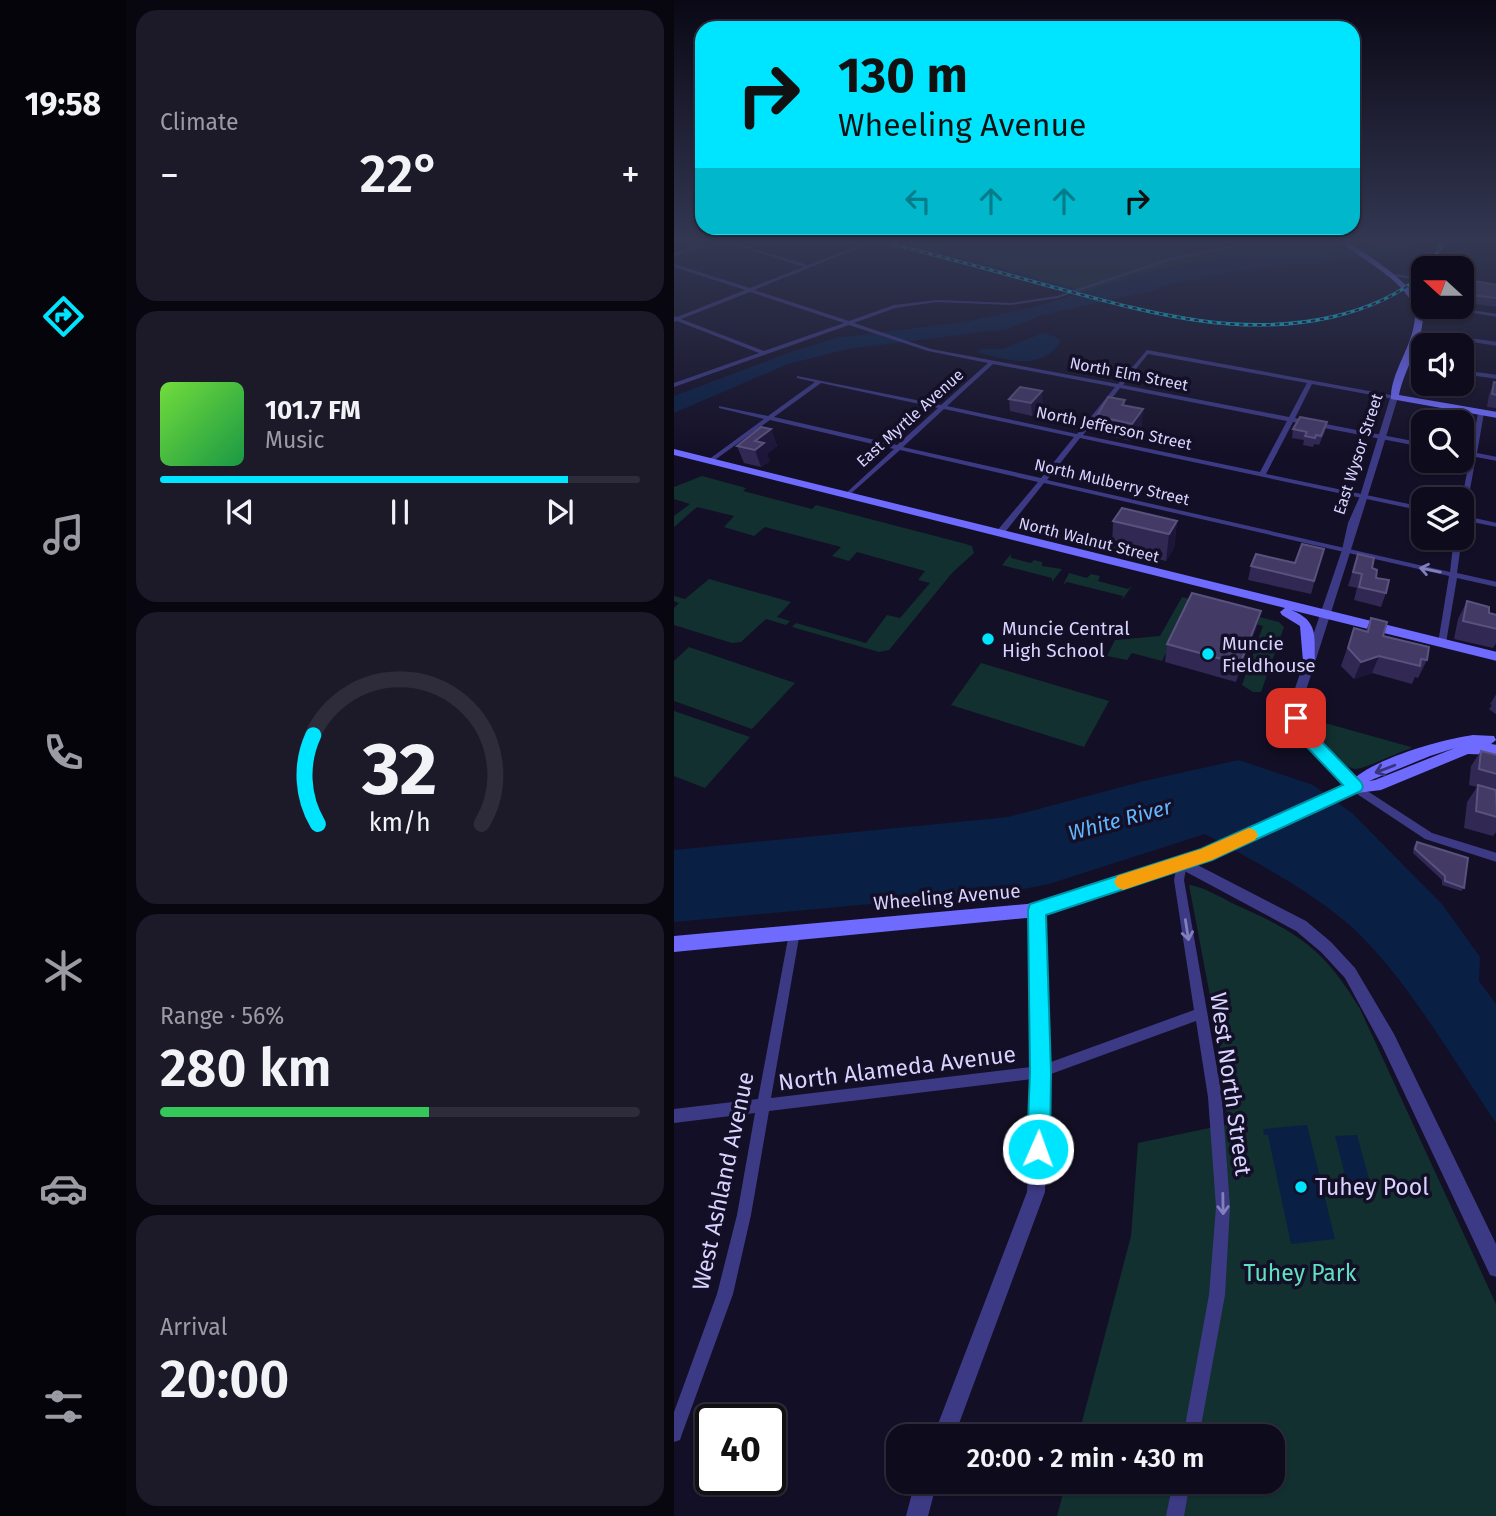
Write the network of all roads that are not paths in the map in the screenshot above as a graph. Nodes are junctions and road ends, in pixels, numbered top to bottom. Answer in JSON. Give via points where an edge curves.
{"nodes":[{"id":1,"x":819,"y":314,"type":"edge"},
{"id":2,"x":874,"y":314,"type":"edge"},
{"id":3,"x":675,"y":319,"type":"edge"},
{"id":4,"x":1419,"y":319,"type":"edge"},
{"id":5,"x":849,"y":324,"type":"junction"},
{"id":6,"x":1416,"y":332,"type":"junction"},
{"id":7,"x":1496,"y":344,"type":"edge"},
{"id":8,"x":764,"y":353,"type":"junction"},
{"id":9,"x":992,"y":362,"type":"junction"},
{"id":10,"x":1403,"y":364,"type":"junction"},
{"id":11,"x":1411,"y":364,"type":"edge"},
{"id":12,"x":1474,"y":374,"type":"edge"},
{"id":13,"x":799,"y":377,"type":"dead end"},
{"id":14,"x":1496,"y":377,"type":"edge"},
{"id":15,"x":820,"y":381,"type":"junction"},
{"id":16,"x":1310,"y":383,"type":"junction"},
{"id":17,"x":674,"y":385,"type":"edge"},
{"id":18,"x":1119,"y":386,"type":"junction"},
{"id":19,"x":1394,"y":397,"type":"junction"},
{"id":20,"x":1438,"y":405,"type":"junction"},
{"id":21,"x":721,"y":407,"type":"dead end"},
{"id":22,"x":942,"y":407,"type":"junction"},
{"id":23,"x":1481,"y":412,"type":"junction"},
{"id":24,"x":1496,"y":415,"type":"edge"},
{"id":25,"x":770,"y":418,"type":"junction"},
{"id":26,"x":1291,"y":419,"type":"junction"},
{"id":27,"x":1079,"y":435,"type":"junction"},
{"id":28,"x":1382,"y":437,"type":"junction"},
{"id":29,"x":1411,"y":442,"type":"edge"},
{"id":30,"x":897,"y":448,"type":"junction"},
{"id":31,"x":1474,"y":450,"type":"edge"},
{"id":32,"x":674,"y":452,"type":"edge"},
{"id":33,"x":1474,"y":455,"type":"edge"},
{"id":34,"x":1496,"y":459,"type":"edge"},
{"id":35,"x":710,"y":461,"type":"junction"},
{"id":36,"x":1262,"y":475,"type":"junction"},
{"id":37,"x":1042,"y":480,"type":"junction"},
{"id":38,"x":847,"y":495,"type":"junction"},
{"id":39,"x":1364,"y":496,"type":"junction"},
{"id":40,"x":1411,"y":506,"type":"edge"},
{"id":41,"x":1474,"y":519,"type":"edge"},
{"id":42,"x":1496,"y":525,"type":"edge"},
{"id":43,"x":1000,"y":534,"type":"junction"},
{"id":44,"x":1347,"y":550,"type":"junction"},
{"id":45,"x":1457,"y":550,"type":"edge"},
{"id":46,"x":1454,"y":575,"type":"junction"},
{"id":47,"x":1496,"y":585,"type":"edge"},
{"id":48,"x":1253,"y":597,"type":"junction"},
{"id":49,"x":1324,"y":614,"type":"junction"},
{"id":50,"x":1442,"y":643,"type":"junction"},
{"id":51,"x":1496,"y":657,"type":"edge"},
{"id":52,"x":1309,"y":661,"type":"junction"},
{"id":53,"x":1496,"y":741,"type":"edge"},
{"id":54,"x":1496,"y":750,"type":"edge"},
{"id":55,"x":1355,"y":787,"type":"junction"},
{"id":56,"x":1496,"y":858,"type":"edge"},
{"id":57,"x":1182,"y":863,"type":"junction"},
{"id":58,"x":1037,"y":910,"type":"junction"},
{"id":59,"x":794,"y":932,"type":"junction"},
{"id":60,"x":674,"y":944,"type":"edge"},
{"id":61,"x":1199,"y":1014,"type":"junction"},
{"id":62,"x":1040,"y":1072,"type":"junction"},
{"id":63,"x":764,"y":1105,"type":"junction"},
{"id":64,"x":674,"y":1116,"type":"edge"},
{"id":65,"x":1496,"y":1268,"type":"edge"},
{"id":66,"x":948,"y":1424,"type":"edge"},
{"id":67,"x":1193,"y":1424,"type":"edge"},
{"id":68,"x":674,"y":1434,"type":"edge"},
{"id":69,"x":923,"y":1494,"type":"edge"},
{"id":70,"x":1180,"y":1494,"type":"edge"},
{"id":71,"x":917,"y":1516,"type":"edge"},
{"id":72,"x":1175,"y":1516,"type":"edge"}],
"edges":[{"from":1,"to":5,"type":"street","name":"North Elm Street"},
{"from":2,"to":5,"type":"street"},
{"from":3,"to":8,"type":"street"},
{"from":4,"to":6,"type":"main road","name":"East Wysor Street"},
{"from":5,"to":8,"type":"street"},
{"from":5,"to":9,"type":"street","name":"North Elm Street","via":[[913,345]]},
{"from":6,"to":7,"type":"street"},
{"from":6,"to":10,"type":"main road","name":"East Wysor Street"},
{"from":8,"to":17,"type":"street"},
{"from":9,"to":18,"type":"street","name":"North Elm Street"},
{"from":9,"to":22,"type":"street","name":"East Myrtle Avenue"},
{"from":10,"to":11,"type":"street"},
{"from":10,"to":19,"type":"main road","name":"East Wysor Street"},
{"from":10,"to":20,"type":"main road","via":[[1411,391]]},
{"from":12,"to":14,"type":"street"},
{"from":13,"to":15,"type":"street","name":"North Jefferson Street"},
{"from":15,"to":22,"type":"street","name":"North Jefferson Street"},
{"from":15,"to":25,"type":"street"},
{"from":16,"to":18,"type":"street","via":[[1147,352]]},
{"from":16,"to":19,"type":"street"},
{"from":16,"to":26,"type":"street"},
{"from":18,"to":26,"type":"street","name":"North Elm Street"},
{"from":18,"to":27,"type":"street"},
{"from":19,"to":20,"type":"main road"},
{"from":19,"to":28,"type":"street","name":"East Wysor Street"},
{"from":20,"to":23,"type":"main road"},
{"from":21,"to":25,"type":"street","name":"North Mulberry Street"},
{"from":22,"to":27,"type":"street","name":"North Jefferson Street"},
{"from":22,"to":30,"type":"street","name":"East Myrtle Avenue"},
{"from":23,"to":24,"type":"main road"},
{"from":23,"to":31,"type":"street"},
{"from":25,"to":30,"type":"street","name":"North Mulberry Street"},
{"from":25,"to":35,"type":"street"},
{"from":26,"to":28,"type":"street","name":"North Elm Street"},
{"from":26,"to":36,"type":"street"},
{"from":27,"to":36,"type":"street","name":"North Jefferson Street"},
{"from":27,"to":37,"type":"street"},
{"from":28,"to":29,"type":"street","name":"North Elm Street"},
{"from":28,"to":39,"type":"street","name":"East Wysor Street"},
{"from":30,"to":37,"type":"street","name":"North Mulberry Street"},
{"from":30,"to":38,"type":"street","name":"East Myrtle Avenue"},
{"from":32,"to":35,"type":"main road","name":"North Walnut Street"},
{"from":33,"to":34,"type":"street"},
{"from":35,"to":38,"type":"main road","name":"North Walnut Street"},
{"from":36,"to":39,"type":"street","name":"North Jefferson Street"},
{"from":37,"to":43,"type":"street"},
{"from":37,"to":44,"type":"street","name":"North Mulberry Street"},
{"from":38,"to":43,"type":"main road","name":"North Walnut Street"},
{"from":39,"to":40,"type":"street","name":"North Jefferson Street"},
{"from":39,"to":44,"type":"street","name":"East Wysor Street"},
{"from":41,"to":42,"type":"street"},
{"from":43,"to":48,"type":"main road","name":"North Walnut Street"},
{"from":46,"to":44,"type":"street","name":"North Mulberry Street","one_way":true},
{"from":44,"to":49,"type":"street","name":"East Wysor Street"},
{"from":45,"to":46,"type":"street"},
{"from":46,"to":47,"type":"street","name":"North Mulberry Street"},
{"from":46,"to":50,"type":"street"},
{"from":48,"to":49,"type":"main road","name":"North Walnut Street"},
{"from":48,"to":52,"type":"main road","via":[[1306,621]]},
{"from":49,"to":50,"type":"main road","name":"North Walnut Street"},
{"from":49,"to":52,"type":"street","name":"East Wysor Street"},
{"from":50,"to":51,"type":"main road","name":"North Walnut Street"},
{"from":52,"to":55,"type":"street","name":"East Wysor Street","via":[[1295,706],[1296,718],[1312,743]]},
{"from":53,"to":55,"type":"main road","one_way":true,"via":[[1453,743],[1363,777]]},
{"from":54,"to":55,"type":"main road","via":[[1467,750],[1376,786]]},
{"from":55,"to":56,"type":"street","via":[[1429,836]]},
{"from":55,"to":57,"type":"main road","name":"Wheeling Avenue"},
{"from":57,"to":58,"type":"main road","name":"Wheeling Avenue"},
{"from":57,"to":61,"type":"street","name":"West North Street","one_way":true,"via":[[1179,880]]},
{"from":57,"to":65,"type":"street","via":[[1301,926],[1350,974],[1388,1040]]},
{"from":58,"to":59,"type":"main road","name":"Wheeling Avenue"},
{"from":58,"to":62,"type":"street"},
{"from":59,"to":60,"type":"main road","name":"Wheeling Avenue"},
{"from":59,"to":63,"type":"street","name":"West Ashland Avenue"},
{"from":61,"to":62,"type":"street","name":"North Alameda Avenue"},
{"from":61,"to":67,"type":"street","name":"West North Street","one_way":true,"via":[[1215,1097],[1223,1207],[1217,1295]]},
{"from":62,"to":63,"type":"street","name":"North Alameda Avenue"},
{"from":62,"to":66,"type":"street","via":[[1036,1192]]},
{"from":63,"to":64,"type":"street","name":"North Alameda Avenue"},
{"from":63,"to":68,"type":"street","name":"West Ashland Avenue","via":[[745,1215],[725,1294]]},
{"from":69,"to":71,"type":"street"},
{"from":70,"to":72,"type":"street"}]}
